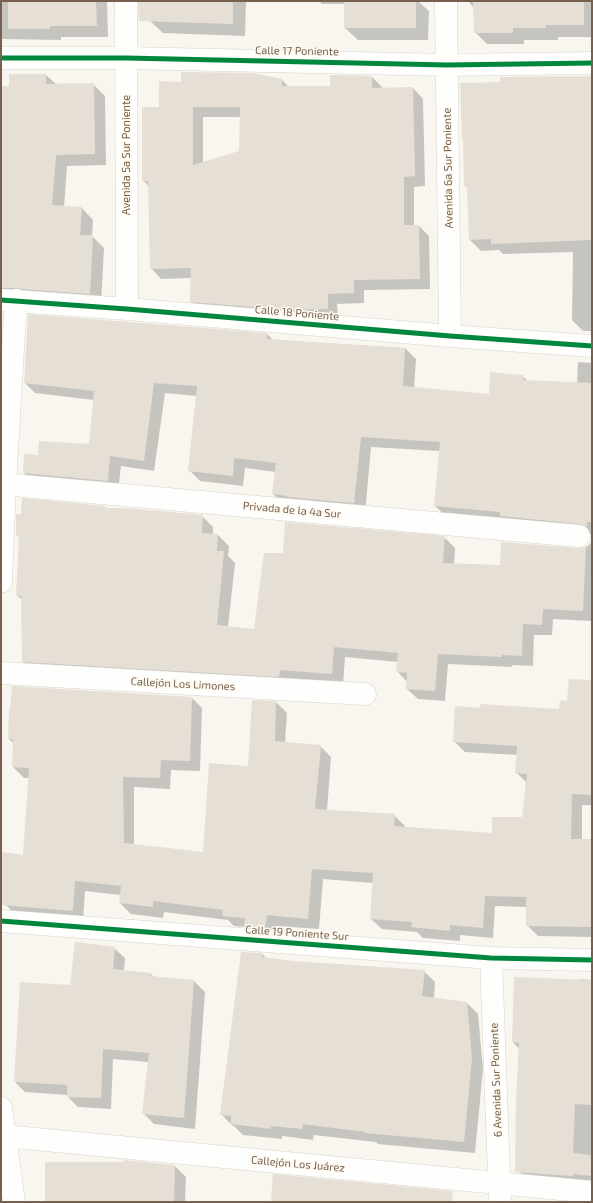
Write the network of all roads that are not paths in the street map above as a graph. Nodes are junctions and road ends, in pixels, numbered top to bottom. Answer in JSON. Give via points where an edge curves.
{"nodes":[{"id":1,"x":126,"y":1,"type":"edge"},
{"id":2,"x":446,"y":1,"type":"edge"},
{"id":3,"x":1,"y":58,"type":"edge"},
{"id":4,"x":126,"y":58,"type":"junction"},
{"id":5,"x":592,"y":63,"type":"edge"},
{"id":6,"x":447,"y":65,"type":"junction"},
{"id":7,"x":8,"y":300,"type":"edge"},
{"id":8,"x":127,"y":308,"type":"junction"},
{"id":9,"x":450,"y":336,"type":"junction"},
{"id":10,"x":592,"y":346,"type":"edge"},
{"id":11,"x":3,"y":484,"type":"edge"},
{"id":12,"x":579,"y":536,"type":"dead end"},
{"id":13,"x":1,"y":582,"type":"edge"},
{"id":14,"x":1,"y":673,"type":"edge"},
{"id":15,"x":365,"y":694,"type":"dead end"},
{"id":16,"x":1,"y":921,"type":"edge"},
{"id":17,"x":491,"y":958,"type":"junction"},
{"id":18,"x":592,"y":960,"type":"edge"},
{"id":19,"x":1,"y":1108,"type":"edge"},
{"id":20,"x":4,"y":1136,"type":"junction"},
{"id":21,"x":592,"y":1192,"type":"edge"},
{"id":22,"x":500,"y":1193,"type":"edge"},
{"id":23,"x":14,"y":1202,"type":"edge"}],
"edges":[{"from":1,"to":4,"type":"street","name":"Avenida 5a Sur Poniente"},
{"from":2,"to":6,"type":"street","name":"Avenida 6a Sur Poniente"},
{"from":3,"to":4,"type":"street","name":"Calle 17 Poniente"},
{"from":4,"to":6,"type":"street","name":"Calle 17 Poniente"},
{"from":4,"to":8,"type":"street","name":"Avenida 5a Sur Poniente"},
{"from":5,"to":6,"type":"street","name":"Calle 17 Poniente"},
{"from":6,"to":9,"type":"street","name":"Avenida 6a Sur Poniente"},
{"from":7,"to":8,"type":"street","name":"Calle 18 Poniente"},
{"from":7,"to":11,"type":"street"},
{"from":8,"to":9,"type":"street","name":"Calle 18 Poniente"},
{"from":9,"to":10,"type":"street","name":"Calle 18 Poniente"},
{"from":11,"to":12,"type":"street","name":"Privada de la 4a Sur"},
{"from":11,"to":13,"type":"street"},
{"from":14,"to":15,"type":"street","name":"Callejón Los Limones"},
{"from":16,"to":17,"type":"street","name":"Calle 19 Poniente Sur"},
{"from":17,"to":18,"type":"street","name":"Calle 19 Poniente Sur"},
{"from":17,"to":22,"type":"street","name":"6 Avenida Sur Poniente"},
{"from":19,"to":20,"type":"street"},
{"from":20,"to":22,"type":"street","name":"Callejón Los Juárez"},
{"from":20,"to":23,"type":"street"},
{"from":21,"to":22,"type":"street","name":"Callejón Los Juárez"}]}
